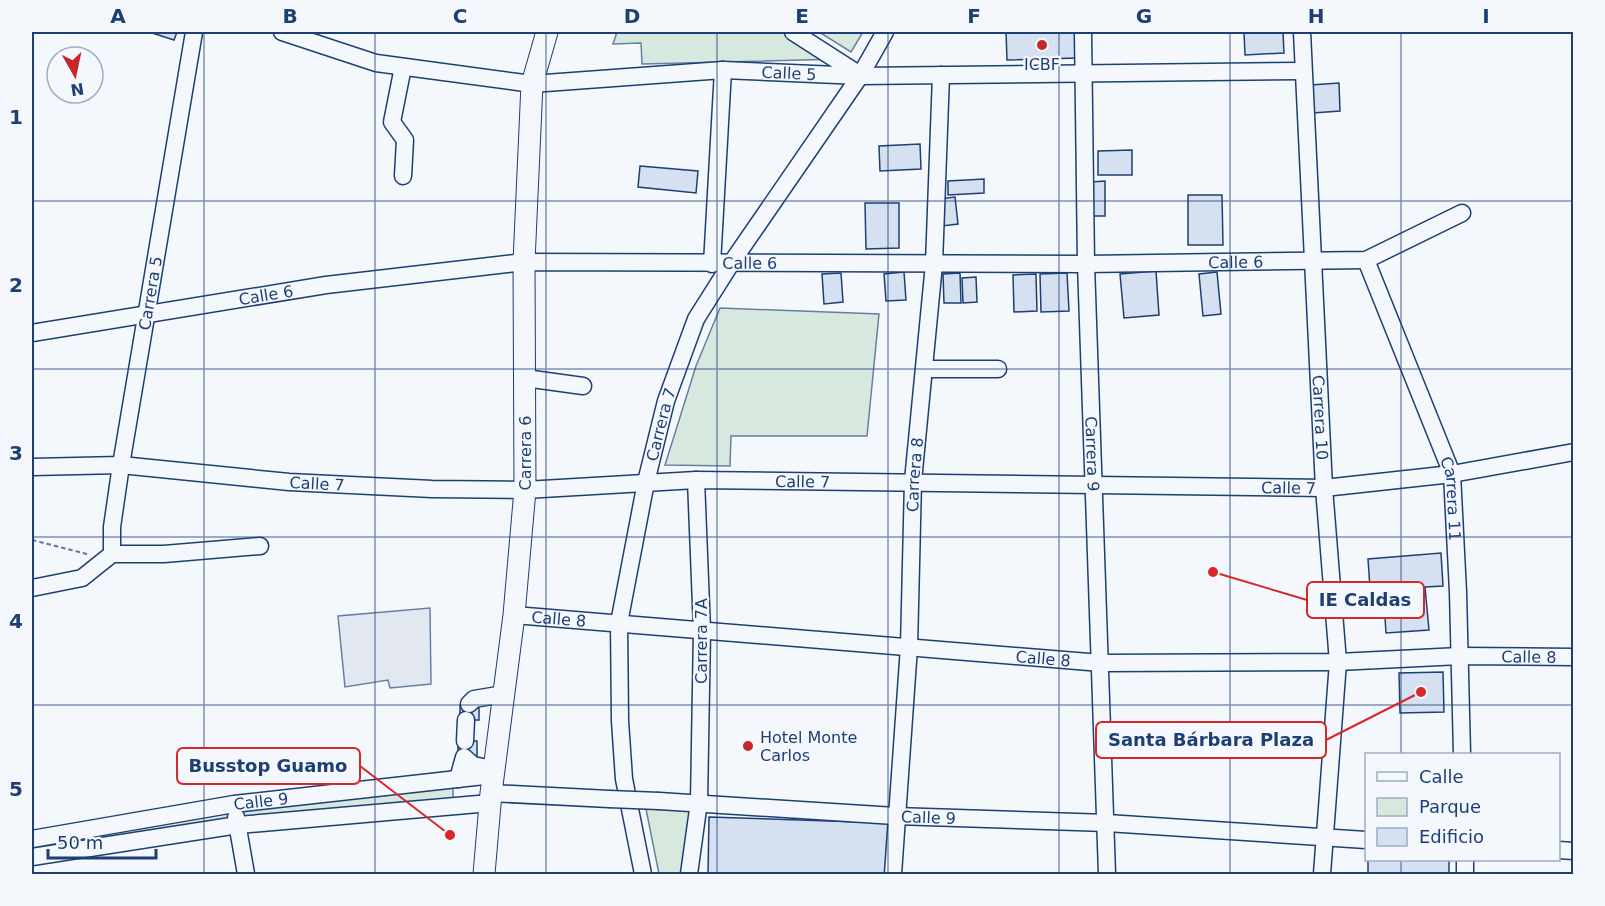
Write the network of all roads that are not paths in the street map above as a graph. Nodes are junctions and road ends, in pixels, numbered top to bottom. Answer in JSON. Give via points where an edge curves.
{"nodes":[{"id":1,"x":194,"y":32,"type":"edge"},
{"id":2,"x":282,"y":32,"type":"edge"},
{"id":3,"x":547,"y":32,"type":"edge"},
{"id":4,"x":793,"y":32,"type":"edge"},
{"id":5,"x":885,"y":32,"type":"edge"},
{"id":6,"x":1083,"y":32,"type":"edge"},
{"id":7,"x":1302,"y":32,"type":"edge"},
{"id":8,"x":403,"y":67,"type":"junction"},
{"id":9,"x":723,"y":70,"type":"junction"},
{"id":10,"x":1303,"y":71,"type":"junction"},
{"id":11,"x":1084,"y":73,"type":"junction"},
{"id":12,"x":941,"y":75,"type":"junction"},
{"id":13,"x":860,"y":76,"type":"junction"},
{"id":14,"x":532,"y":84,"type":"junction"},
{"id":15,"x":403,"y":176,"type":"dead end"},
{"id":16,"x":1462,"y":213,"type":"dead end"},
{"id":17,"x":1366,"y":260,"type":"junction"},
{"id":18,"x":524,"y":262,"type":"junction"},
{"id":19,"x":732,"y":262,"type":"junction"},
{"id":20,"x":1314,"y":262,"type":"junction"},
{"id":21,"x":712,"y":264,"type":"junction"},
{"id":22,"x":934,"y":264,"type":"junction"},
{"id":23,"x":1086,"y":264,"type":"junction"},
{"id":24,"x":146,"y":313,"type":"junction"},
{"id":25,"x":32,"y":333,"type":"edge"},
{"id":26,"x":924,"y":369,"type":"junction"},
{"id":27,"x":998,"y":369,"type":"dead end"},
{"id":28,"x":525,"y":378,"type":"junction"},
{"id":29,"x":583,"y":387,"type":"dead end"},
{"id":30,"x":1574,"y":452,"type":"edge"},
{"id":31,"x":121,"y":465,"type":"junction"},
{"id":32,"x":32,"y":467,"type":"edge"},
{"id":33,"x":1452,"y":474,"type":"junction"},
{"id":34,"x":696,"y":480,"type":"junction"},
{"id":35,"x":646,"y":482,"type":"junction"},
{"id":36,"x":912,"y":482,"type":"junction"},
{"id":37,"x":1093,"y":485,"type":"junction"},
{"id":38,"x":1324,"y":488,"type":"junction"},
{"id":39,"x":525,"y":490,"type":"junction"},
{"id":40,"x":260,"y":546,"type":"dead end"},
{"id":41,"x":111,"y":556,"type":"junction"},
{"id":42,"x":32,"y":588,"type":"edge"},
{"id":43,"x":514,"y":615,"type":"junction"},
{"id":44,"x":619,"y":623,"type":"junction"},
{"id":45,"x":702,"y":630,"type":"junction"},
{"id":46,"x":909,"y":647,"type":"junction"},
{"id":47,"x":1460,"y":656,"type":"junction"},
{"id":48,"x":1574,"y":657,"type":"edge"},
{"id":49,"x":1338,"y":662,"type":"junction"},
{"id":50,"x":1101,"y":663,"type":"junction"},
{"id":51,"x":504,"y":693,"type":"junction"},
{"id":52,"x":465,"y":741,"type":"dead end"},
{"id":53,"x":1462,"y":753,"type":"edge"},
{"id":54,"x":492,"y":785,"type":"junction"},
{"id":55,"x":699,"y":802,"type":"junction"},
{"id":56,"x":234,"y":804,"type":"junction"},
{"id":57,"x":895,"y":816,"type":"junction"},
{"id":58,"x":1107,"y":823,"type":"junction"},
{"id":59,"x":238,"y":825,"type":"junction"},
{"id":60,"x":32,"y":839,"type":"edge"},
{"id":61,"x":1326,"y":839,"type":"junction"},
{"id":62,"x":1365,"y":840,"type":"edge"},
{"id":63,"x":32,"y":857,"type":"edge"},
{"id":64,"x":246,"y":874,"type":"edge"},
{"id":65,"x":484,"y":874,"type":"edge"},
{"id":66,"x":643,"y":874,"type":"edge"},
{"id":67,"x":689,"y":874,"type":"edge"},
{"id":68,"x":893,"y":874,"type":"edge"},
{"id":69,"x":1107,"y":874,"type":"edge"},
{"id":70,"x":1322,"y":874,"type":"edge"}],
"edges":[{"from":1,"to":24,"type":"street","name":"Carrera 5"},
{"from":2,"to":8,"type":"street","name":"Calle 5","via":[[376,63]]},
{"from":3,"to":14,"type":"main road","name":"Carrera 6"},
{"from":4,"to":13,"type":"street"},
{"from":5,"to":13,"type":"street","name":"Carrera 7"},
{"from":6,"to":11,"type":"street","name":"Carrera 9"},
{"from":7,"to":10,"type":"street","name":"Carrera 10"},
{"from":8,"to":14,"type":"street","name":"Calle 5"},
{"from":8,"to":15,"type":"street","via":[[392,122],[405,140]]},
{"from":9,"to":13,"type":"street","name":"Calle 5"},
{"from":9,"to":14,"type":"street","name":"Calle 5"},
{"from":9,"to":21,"type":"street"},
{"from":10,"to":11,"type":"street","name":"Calle 5"},
{"from":10,"to":20,"type":"street","name":"Carrera 10"},
{"from":11,"to":12,"type":"street","name":"Calle 5"},
{"from":11,"to":23,"type":"street","name":"Carrera 9"},
{"from":12,"to":13,"type":"street","name":"Calle 5"},
{"from":12,"to":22,"type":"street","name":"Carrera 8"},
{"from":13,"to":19,"type":"street","name":"Carrera 7"},
{"from":14,"to":18,"type":"main road","name":"Carrera 6"},
{"from":16,"to":17,"type":"street","name":"Calle 6"},
{"from":17,"to":20,"type":"street","name":"Calle 6"},
{"from":17,"to":33,"type":"street","name":"Carrera 11"},
{"from":18,"to":21,"type":"street","name":"Calle 6"},
{"from":18,"to":24,"type":"street","name":"Calle 6","via":[[326,285]]},
{"from":18,"to":28,"type":"main road","name":"Carrera 6"},
{"from":19,"to":21,"type":"street","name":"Calle 6"},
{"from":19,"to":22,"type":"street","name":"Calle 6"},
{"from":19,"to":35,"type":"street","name":"Carrera 7","via":[[696,319],[666,401]]},
{"from":20,"to":23,"type":"street","name":"Calle 6"},
{"from":20,"to":38,"type":"street","name":"Carrera 10"},
{"from":22,"to":23,"type":"street","name":"Calle 6"},
{"from":22,"to":26,"type":"street","name":"Carrera 8"},
{"from":23,"to":37,"type":"street","name":"Carrera 9"},
{"from":24,"to":25,"type":"street","name":"Calle 6"},
{"from":24,"to":31,"type":"street","name":"Carrera 5"},
{"from":26,"to":27,"type":"street"},
{"from":26,"to":36,"type":"street","name":"Carrera 8"},
{"from":28,"to":29,"type":"street"},
{"from":28,"to":39,"type":"main road","name":"Carrera 6"},
{"from":30,"to":33,"type":"street","name":"Calle 7"},
{"from":31,"to":32,"type":"street","name":"Calle 7"},
{"from":31,"to":39,"type":"street","name":"Calle 7","via":[[289,482]]},
{"from":31,"to":41,"type":"street","name":"Carrera 5"},
{"from":33,"to":38,"type":"street","name":"Calle 7"},
{"from":33,"to":47,"type":"street","name":"Carrera 11"},
{"from":34,"to":35,"type":"street","name":"Calle 7"},
{"from":34,"to":36,"type":"street","name":"Calle 7"},
{"from":34,"to":45,"type":"street","name":"Carrera 7A"},
{"from":35,"to":39,"type":"street","name":"Calle 7"},
{"from":35,"to":44,"type":"street","name":"Carrera 7"},
{"from":36,"to":37,"type":"street","name":"Calle 7"},
{"from":36,"to":46,"type":"street","name":"Carrera 8"},
{"from":37,"to":38,"type":"street","name":"Calle 7"},
{"from":37,"to":50,"type":"street","name":"Carrera 9"},
{"from":38,"to":49,"type":"street","name":"Carrera 10"},
{"from":39,"to":43,"type":"main road","name":"Carrera 6"},
{"from":40,"to":41,"type":"street"},
{"from":41,"to":42,"type":"street","via":[[82,578]]},
{"from":43,"to":44,"type":"street","name":"Calle 8"},
{"from":43,"to":51,"type":"main road","name":"Carrera 6"},
{"from":44,"to":45,"type":"street","name":"Calle 8"},
{"from":44,"to":66,"type":"street","name":"Carrera 7","via":[[624,779]]},
{"from":45,"to":46,"type":"street","name":"Calle 8"},
{"from":45,"to":55,"type":"street","name":"Carrera 7A"},
{"from":46,"to":50,"type":"street","name":"Calle 8"},
{"from":46,"to":57,"type":"street","name":"Carrera 8"},
{"from":47,"to":48,"type":"street","name":"Calle 8"},
{"from":47,"to":49,"type":"street","name":"Calle 8"},
{"from":47,"to":53,"type":"street","name":"Carrera 11"},
{"from":49,"to":50,"type":"street","name":"Calle 8"},
{"from":49,"to":61,"type":"street","name":"Carrera 10"},
{"from":50,"to":58,"type":"street","name":"Carrera 9"},
{"from":51,"to":52,"type":"street","via":[[474,699],[467,712]]},
{"from":51,"to":54,"type":"main road","name":"Carrera 6"},
{"from":54,"to":55,"type":"street","name":"Calle 9","bridge":true,"via":[[609,799]]},
{"from":54,"to":56,"type":"street","name":"Calle 9","via":[[458,779]]},
{"from":54,"to":59,"type":"street","name":"Calle 9"},
{"from":54,"to":65,"type":"main road","name":"Carrera 6"},
{"from":55,"to":57,"type":"street","name":"Calle 9"},
{"from":55,"to":67,"type":"street","name":"Carrera 7A"},
{"from":56,"to":59,"type":"street"},
{"from":56,"to":60,"type":"street","name":"Calle 9"},
{"from":57,"to":58,"type":"street","name":"Calle 9"},
{"from":57,"to":68,"type":"street","name":"Carrera 8"},
{"from":58,"to":61,"type":"street","name":"Calle 9"},
{"from":58,"to":69,"type":"street","name":"Carrera 9"},
{"from":59,"to":63,"type":"street","name":"Calle 9"},
{"from":59,"to":64,"type":"street"},
{"from":61,"to":62,"type":"street","name":"Calle 9"},
{"from":61,"to":70,"type":"street","name":"Carrera 10"}]}
